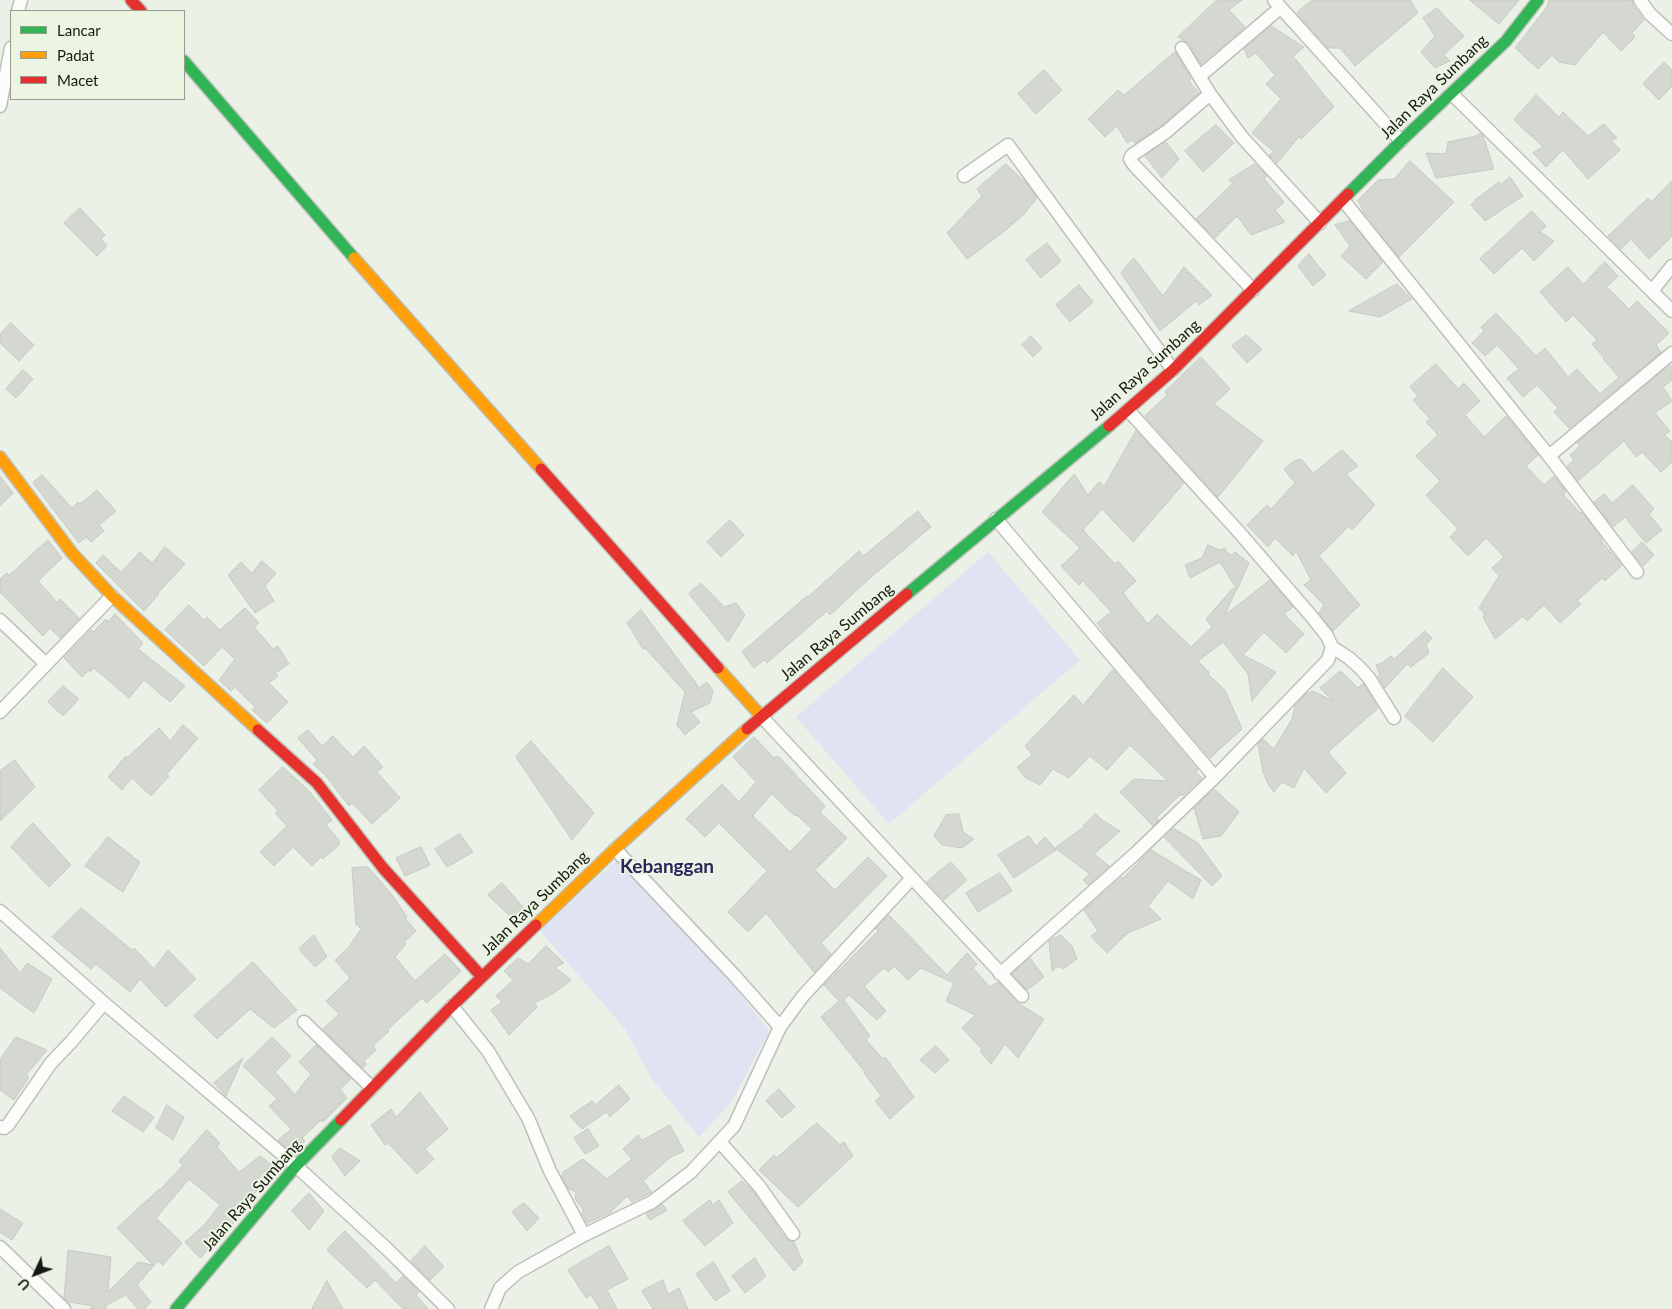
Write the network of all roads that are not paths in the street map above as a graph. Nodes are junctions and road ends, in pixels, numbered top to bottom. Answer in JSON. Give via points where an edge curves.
{"nodes":[{"id":1,"x":131,"y":0,"type":"edge"},
{"id":2,"x":1538,"y":0,"type":"edge"},
{"id":3,"x":1640,"y":0,"type":"edge"},
{"id":4,"x":1277,"y":4,"type":"edge"},
{"id":5,"x":140,"y":10,"type":"edge"},
{"id":6,"x":1672,"y":34,"type":"edge"},
{"id":7,"x":1182,"y":48,"type":"dead end"},
{"id":8,"x":10,"y":53,"type":"edge"},
{"id":9,"x":185,"y":62,"type":"edge"},
{"id":10,"x":1200,"y":76,"type":"junction"},
{"id":11,"x":1210,"y":94,"type":"junction"},
{"id":12,"x":1452,"y":94,"type":"junction"},
{"id":13,"x":0,"y":106,"type":"edge"},
{"id":14,"x":1401,"y":141,"type":"junction"},
{"id":15,"x":964,"y":176,"type":"dead end"},
{"id":16,"x":1343,"y":200,"type":"junction"},
{"id":17,"x":1320,"y":223,"type":"junction"},
{"id":18,"x":1672,"y":266,"type":"edge"},
{"id":19,"x":1253,"y":290,"type":"junction"},
{"id":20,"x":1652,"y":291,"type":"junction"},
{"id":21,"x":1672,"y":311,"type":"edge"},
{"id":22,"x":1672,"y":353,"type":"edge"},
{"id":23,"x":1173,"y":370,"type":"junction"},
{"id":24,"x":1128,"y":410,"type":"junction"},
{"id":25,"x":1549,"y":456,"type":"junction"},
{"id":26,"x":0,"y":457,"type":"edge"},
{"id":27,"x":996,"y":519,"type":"junction"},
{"id":28,"x":1637,"y":572,"type":"dead end"},
{"id":29,"x":112,"y":596,"type":"junction"},
{"id":30,"x":0,"y":620,"type":"edge"},
{"id":31,"x":1332,"y":647,"type":"junction"},
{"id":32,"x":46,"y":664,"type":"junction"},
{"id":33,"x":0,"y":712,"type":"edge"},
{"id":34,"x":761,"y":716,"type":"junction"},
{"id":35,"x":1394,"y":718,"type":"dead end"},
{"id":36,"x":1215,"y":777,"type":"junction"},
{"id":37,"x":615,"y":850,"type":"junction"},
{"id":38,"x":912,"y":878,"type":"junction"},
{"id":39,"x":0,"y":910,"type":"edge"},
{"id":40,"x":1000,"y":974,"type":"junction"},
{"id":41,"x":482,"y":977,"type":"junction"},
{"id":42,"x":1022,"y":996,"type":"dead end"},
{"id":43,"x":104,"y":1003,"type":"junction"},
{"id":44,"x":452,"y":1006,"type":"junction"},
{"id":45,"x":304,"y":1022,"type":"dead end"},
{"id":46,"x":780,"y":1028,"type":"junction"},
{"id":47,"x":372,"y":1088,"type":"junction"},
{"id":48,"x":0,"y":1127,"type":"edge"},
{"id":49,"x":720,"y":1142,"type":"junction"},
{"id":50,"x":296,"y":1166,"type":"junction"},
{"id":51,"x":793,"y":1234,"type":"dead end"},
{"id":52,"x":584,"y":1235,"type":"junction"},
{"id":53,"x":0,"y":1247,"type":"edge"},
{"id":54,"x":64,"y":1309,"type":"edge"},
{"id":55,"x":176,"y":1309,"type":"edge"},
{"id":56,"x":448,"y":1309,"type":"edge"},
{"id":57,"x":492,"y":1309,"type":"edge"}],
"edges":[{"from":1,"to":5,"type":"street"},
{"from":2,"to":12,"type":"street","name":"Jalan Raya Sumbang","via":[[1506,40]]},
{"from":3,"to":6,"type":"street"},
{"from":4,"to":10,"type":"street"},
{"from":4,"to":14,"type":"street"},
{"from":7,"to":10,"type":"street"},
{"from":8,"to":13,"type":"street"},
{"from":9,"to":34,"type":"street","via":[[388,297]]},
{"from":10,"to":11,"type":"street"},
{"from":11,"to":17,"type":"street","via":[[1242,137]]},
{"from":11,"to":19,"type":"street","via":[[1130,159]]},
{"from":12,"to":14,"type":"street","name":"Jalan Raya Sumbang"},
{"from":12,"to":20,"type":"street"},
{"from":14,"to":16,"type":"street","name":"Jalan Raya Sumbang"},
{"from":15,"to":23,"type":"street","via":[[1008,145]]},
{"from":16,"to":17,"type":"street","name":"Jalan Raya Sumbang"},
{"from":16,"to":25,"type":"street"},
{"from":17,"to":19,"type":"street","name":"Jalan Raya Sumbang"},
{"from":18,"to":20,"type":"street"},
{"from":19,"to":23,"type":"street","name":"Jalan Raya Sumbang"},
{"from":20,"to":21,"type":"street"},
{"from":22,"to":25,"type":"street"},
{"from":23,"to":24,"type":"street","name":"Jalan Raya Sumbang"},
{"from":24,"to":27,"type":"street","name":"Jalan Raya Sumbang"},
{"from":24,"to":31,"type":"street","via":[[1238,531],[1327,636]]},
{"from":25,"to":28,"type":"street"},
{"from":26,"to":29,"type":"street","via":[[72,553]]},
{"from":27,"to":34,"type":"street","name":"Jalan Raya Sumbang"},
{"from":27,"to":36,"type":"street"},
{"from":29,"to":32,"type":"street"},
{"from":29,"to":41,"type":"street","via":[[317,783],[384,868]]},
{"from":30,"to":32,"type":"street"},
{"from":31,"to":35,"type":"street","via":[[1369,678]]},
{"from":31,"to":36,"type":"street","via":[[1328,660]]},
{"from":32,"to":33,"type":"street"},
{"from":34,"to":37,"type":"street","name":"Jalan Raya Sumbang"},
{"from":34,"to":38,"type":"street"},
{"from":36,"to":40,"type":"street","via":[[1103,884]]},
{"from":37,"to":41,"type":"street","name":"Jalan Raya Sumbang"},
{"from":37,"to":46,"type":"street"},
{"from":38,"to":40,"type":"street"},
{"from":38,"to":46,"type":"street","via":[[803,996]]},
{"from":39,"to":43,"type":"street"},
{"from":40,"to":42,"type":"street"},
{"from":41,"to":44,"type":"street","name":"Jalan Raya Sumbang"},
{"from":43,"to":48,"type":"street","via":[[51,1063],[8,1125]]},
{"from":43,"to":50,"type":"street"},
{"from":44,"to":47,"type":"street","name":"Jalan Raya Sumbang"},
{"from":44,"to":52,"type":"street","via":[[488,1051],[528,1118],[550,1172]]},
{"from":45,"to":47,"type":"street"},
{"from":46,"to":49,"type":"street","via":[[734,1126]]},
{"from":47,"to":50,"type":"street","name":"Jalan Raya Sumbang"},
{"from":49,"to":51,"type":"street","via":[[759,1186]]},
{"from":49,"to":52,"type":"street","via":[[692,1172],[652,1202]]},
{"from":50,"to":55,"type":"street","name":"Jalan Raya Sumbang"},
{"from":50,"to":56,"type":"street"},
{"from":52,"to":57,"type":"street","via":[[518,1272],[500,1288]]},
{"from":53,"to":54,"type":"street"}]}
